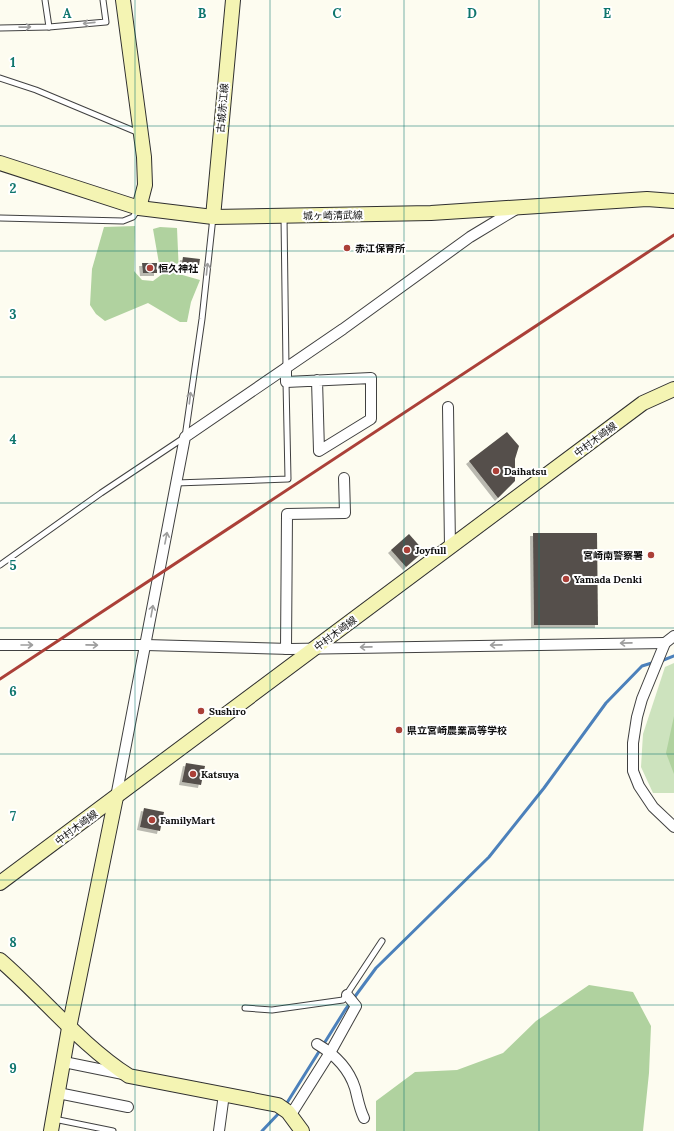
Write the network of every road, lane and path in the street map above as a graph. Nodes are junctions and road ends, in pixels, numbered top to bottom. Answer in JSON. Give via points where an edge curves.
{"nodes":[{"id":1,"x":45,"y":0,"type":"edge"},
{"id":2,"x":103,"y":0,"type":"edge"},
{"id":3,"x":123,"y":0,"type":"edge"},
{"id":4,"x":233,"y":0,"type":"edge"},
{"id":5,"x":49,"y":27,"type":"junction"},
{"id":6,"x":0,"y":28,"type":"edge"},
{"id":7,"x":0,"y":78,"type":"edge"},
{"id":8,"x":142,"y":134,"type":"junction"},
{"id":9,"x":0,"y":163,"type":"edge"},
{"id":10,"x":674,"y":201,"type":"edge"},
{"id":11,"x":139,"y":208,"type":"junction"},
{"id":12,"x":518,"y":208,"type":"junction"},
{"id":13,"x":284,"y":215,"type":"junction"},
{"id":14,"x":213,"y":217,"type":"junction"},
{"id":15,"x":0,"y":218,"type":"edge"},
{"id":16,"x":286,"y":368,"type":"junction"},
{"id":17,"x":317,"y":380,"type":"junction"},
{"id":18,"x":286,"y":382,"type":"junction"},
{"id":19,"x":671,"y":387,"type":"edge"},
{"id":20,"x":448,"y":407,"type":"dead end"},
{"id":21,"x":186,"y":437,"type":"junction"},
{"id":22,"x":344,"y":478,"type":"dead end"},
{"id":23,"x":176,"y":483,"type":"junction"},
{"id":24,"x":450,"y":547,"type":"junction"},
{"id":25,"x":0,"y":566,"type":"edge"},
{"id":26,"x":674,"y":636,"type":"edge"},
{"id":27,"x":665,"y":643,"type":"junction"},
{"id":28,"x":0,"y":645,"type":"edge"},
{"id":29,"x":146,"y":645,"type":"junction"},
{"id":30,"x":286,"y":649,"type":"junction"},
{"id":31,"x":314,"y":649,"type":"junction"},
{"id":32,"x":116,"y":797,"type":"junction"},
{"id":33,"x":674,"y":828,"type":"edge"},
{"id":34,"x":0,"y":883,"type":"edge"},
{"id":35,"x":382,"y":941,"type":"dead end"},
{"id":36,"x":0,"y":960,"type":"edge"},
{"id":37,"x":347,"y":995,"type":"junction"},
{"id":38,"x":245,"y":1008,"type":"dead end"},
{"id":39,"x":69,"y":1028,"type":"junction"},
{"id":40,"x":324,"y":1049,"type":"junction"},
{"id":41,"x":64,"y":1062,"type":"junction"},
{"id":42,"x":129,"y":1076,"type":"junction"},
{"id":43,"x":58,"y":1093,"type":"junction"},
{"id":44,"x":224,"y":1094,"type":"junction"},
{"id":45,"x":128,"y":1107,"type":"dead end"},
{"id":46,"x":364,"y":1118,"type":"dead end"},
{"id":47,"x":292,"y":1120,"type":"edge"},
{"id":48,"x":52,"y":1125,"type":"edge"},
{"id":49,"x":114,"y":1131,"type":"edge"},
{"id":50,"x":219,"y":1131,"type":"edge"}],
"edges":[{"from":1,"to":5,"type":"lane"},
{"from":2,"to":5,"type":"lane","one_way":true,"via":[[106,22]]},
{"from":3,"to":8,"type":"main road"},
{"from":4,"to":14,"type":"main road","name":"古城赤江線"},
{"from":6,"to":5,"type":"lane","one_way":true},
{"from":7,"to":8,"type":"lane","via":[[36,90]]},
{"from":8,"to":11,"type":"main road","via":[[145,184]]},
{"from":9,"to":11,"type":"main road","name":"城ヶ崎清武線"},
{"from":10,"to":12,"type":"main road","name":"城ヶ崎清武線","via":[[648,199]]},
{"from":11,"to":14,"type":"main road","name":"城ヶ崎清武線"},
{"from":11,"to":15,"type":"lane","via":[[133,217],[123,220]]},
{"from":12,"to":13,"type":"main road","name":"城ヶ崎清武線","via":[[431,213]]},
{"from":12,"to":16,"type":"street","via":[[470,237]]},
{"from":13,"to":14,"type":"main road","name":"城ヶ崎清武線"},
{"from":13,"to":16,"type":"lane"},
{"from":21,"to":14,"type":"lane","one_way":true},
{"from":16,"to":18,"type":"street"},
{"from":16,"to":21,"type":"street"},
{"from":17,"to":17,"type":"street","via":[[371,378],[371,419],[319,451]]},
{"from":17,"to":18,"type":"street"},
{"from":18,"to":23,"type":"lane","via":[[288,479]]},
{"from":19,"to":24,"type":"main road","name":"中村木崎線","via":[[643,403]]},
{"from":20,"to":24,"type":"street"},
{"from":21,"to":23,"type":"street"},
{"from":21,"to":25,"type":"lane","via":[[101,493]]},
{"from":22,"to":30,"type":"street","via":[[345,513],[287,514]]},
{"from":29,"to":23,"type":"street","one_way":true},
{"from":24,"to":31,"type":"main road","name":"中村木崎線"},
{"from":26,"to":27,"type":"street"},
{"from":27,"to":31,"type":"street","one_way":true},
{"from":27,"to":33,"type":"street","via":[[637,717],[633,743],[633,771],[639,786],[653,807]]},
{"from":28,"to":29,"type":"street","one_way":true},
{"from":29,"to":30,"type":"street"},
{"from":29,"to":32,"type":"street"},
{"from":30,"to":31,"type":"street"},
{"from":31,"to":32,"type":"main road","name":"中村木崎線"},
{"from":32,"to":34,"type":"main road","name":"中村木崎線"},
{"from":32,"to":39,"type":"main road"},
{"from":35,"to":37,"type":"lane"},
{"from":36,"to":39,"type":"main road"},
{"from":37,"to":38,"type":"lane","via":[[343,1000],[336,1002],[272,1010]]},
{"from":37,"to":40,"type":"street","via":[[356,1006]]},
{"from":39,"to":41,"type":"main road"},
{"from":39,"to":42,"type":"main road","via":[[113,1066]]},
{"from":40,"to":46,"type":"street","via":[[341,1062],[355,1088],[358,1107]]},
{"from":40,"to":47,"type":"street"},
{"from":41,"to":42,"type":"street"},
{"from":41,"to":43,"type":"main road"},
{"from":42,"to":44,"type":"main road"},
{"from":43,"to":45,"type":"street"},
{"from":43,"to":48,"type":"main road"},
{"from":44,"to":47,"type":"main road"},
{"from":44,"to":50,"type":"street"},
{"from":48,"to":49,"type":"lane"}]}
